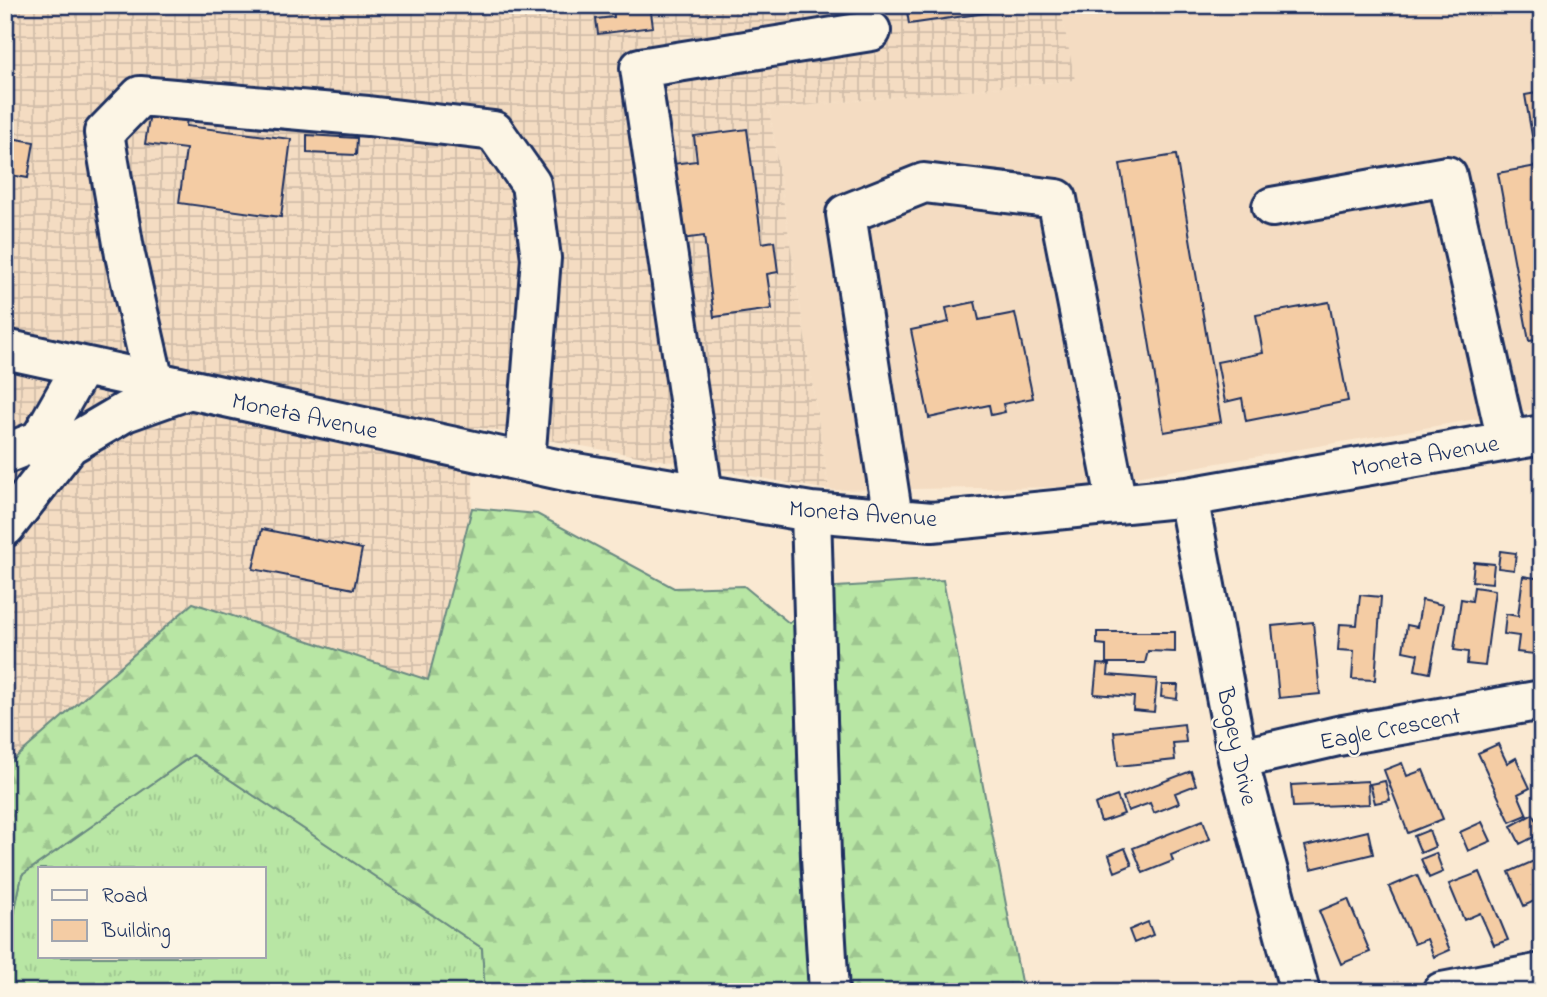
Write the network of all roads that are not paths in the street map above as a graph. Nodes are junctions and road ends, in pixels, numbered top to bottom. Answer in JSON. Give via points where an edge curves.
{"nodes":[{"id":1,"x":871,"y":32,"type":"dead end"},
{"id":2,"x":1272,"y":207,"type":"dead end"},
{"id":3,"x":5,"y":349,"type":"edge"},
{"id":4,"x":82,"y":366,"type":"junction"},
{"id":5,"x":172,"y":386,"type":"junction"},
{"id":6,"x":1524,"y":438,"type":"edge"},
{"id":7,"x":5,"y":454,"type":"edge"},
{"id":8,"x":524,"y":462,"type":"junction"},
{"id":9,"x":703,"y":494,"type":"junction"},
{"id":10,"x":1188,"y":497,"type":"junction"},
{"id":11,"x":1117,"y":504,"type":"junction"},
{"id":12,"x":811,"y":512,"type":"junction"},
{"id":13,"x":893,"y":519,"type":"junction"},
{"id":14,"x":5,"y":527,"type":"edge"},
{"id":15,"x":1542,"y":700,"type":"edge"},
{"id":16,"x":1238,"y":759,"type":"junction"},
{"id":17,"x":1542,"y":973,"type":"edge"},
{"id":18,"x":829,"y":992,"type":"edge"},
{"id":19,"x":1300,"y":992,"type":"edge"},
{"id":20,"x":1442,"y":992,"type":"edge"}],
"edges":[{"from":1,"to":9,"type":"street","via":[[640,68]]},
{"from":2,"to":6,"type":"street","via":[[1447,176]]},
{"from":3,"to":4,"type":"street","name":"Moneta Avenue"},
{"from":4,"to":5,"type":"street","name":"Moneta Avenue"},
{"from":4,"to":7,"type":"street","via":[[40,440]]},
{"from":5,"to":8,"type":"street","name":"Moneta Avenue"},
{"from":5,"to":8,"type":"street","via":[[125,255],[104,134],[140,96],[494,131],[531,184],[541,258]]},
{"from":5,"to":14,"type":"street","via":[[69,445]]},
{"from":6,"to":10,"type":"street","name":"Moneta Avenue"},
{"from":8,"to":9,"type":"street","name":"Moneta Avenue"},
{"from":9,"to":12,"type":"street","name":"Moneta Avenue"},
{"from":10,"to":11,"type":"street","name":"Moneta Avenue"},
{"from":10,"to":16,"type":"street","name":"Bogey Drive"},
{"from":11,"to":13,"type":"street","name":"Moneta Avenue","via":[[932,522]]},
{"from":11,"to":13,"type":"street","via":[[1057,200],[924,183],[846,214]]},
{"from":12,"to":13,"type":"street","name":"Moneta Avenue"},
{"from":12,"to":18,"type":"street"},
{"from":15,"to":16,"type":"street","name":"Eagle Crescent","via":[[1338,736]]},
{"from":16,"to":19,"type":"street","name":"Bogey Drive"},
{"from":17,"to":20,"type":"street"}]}
